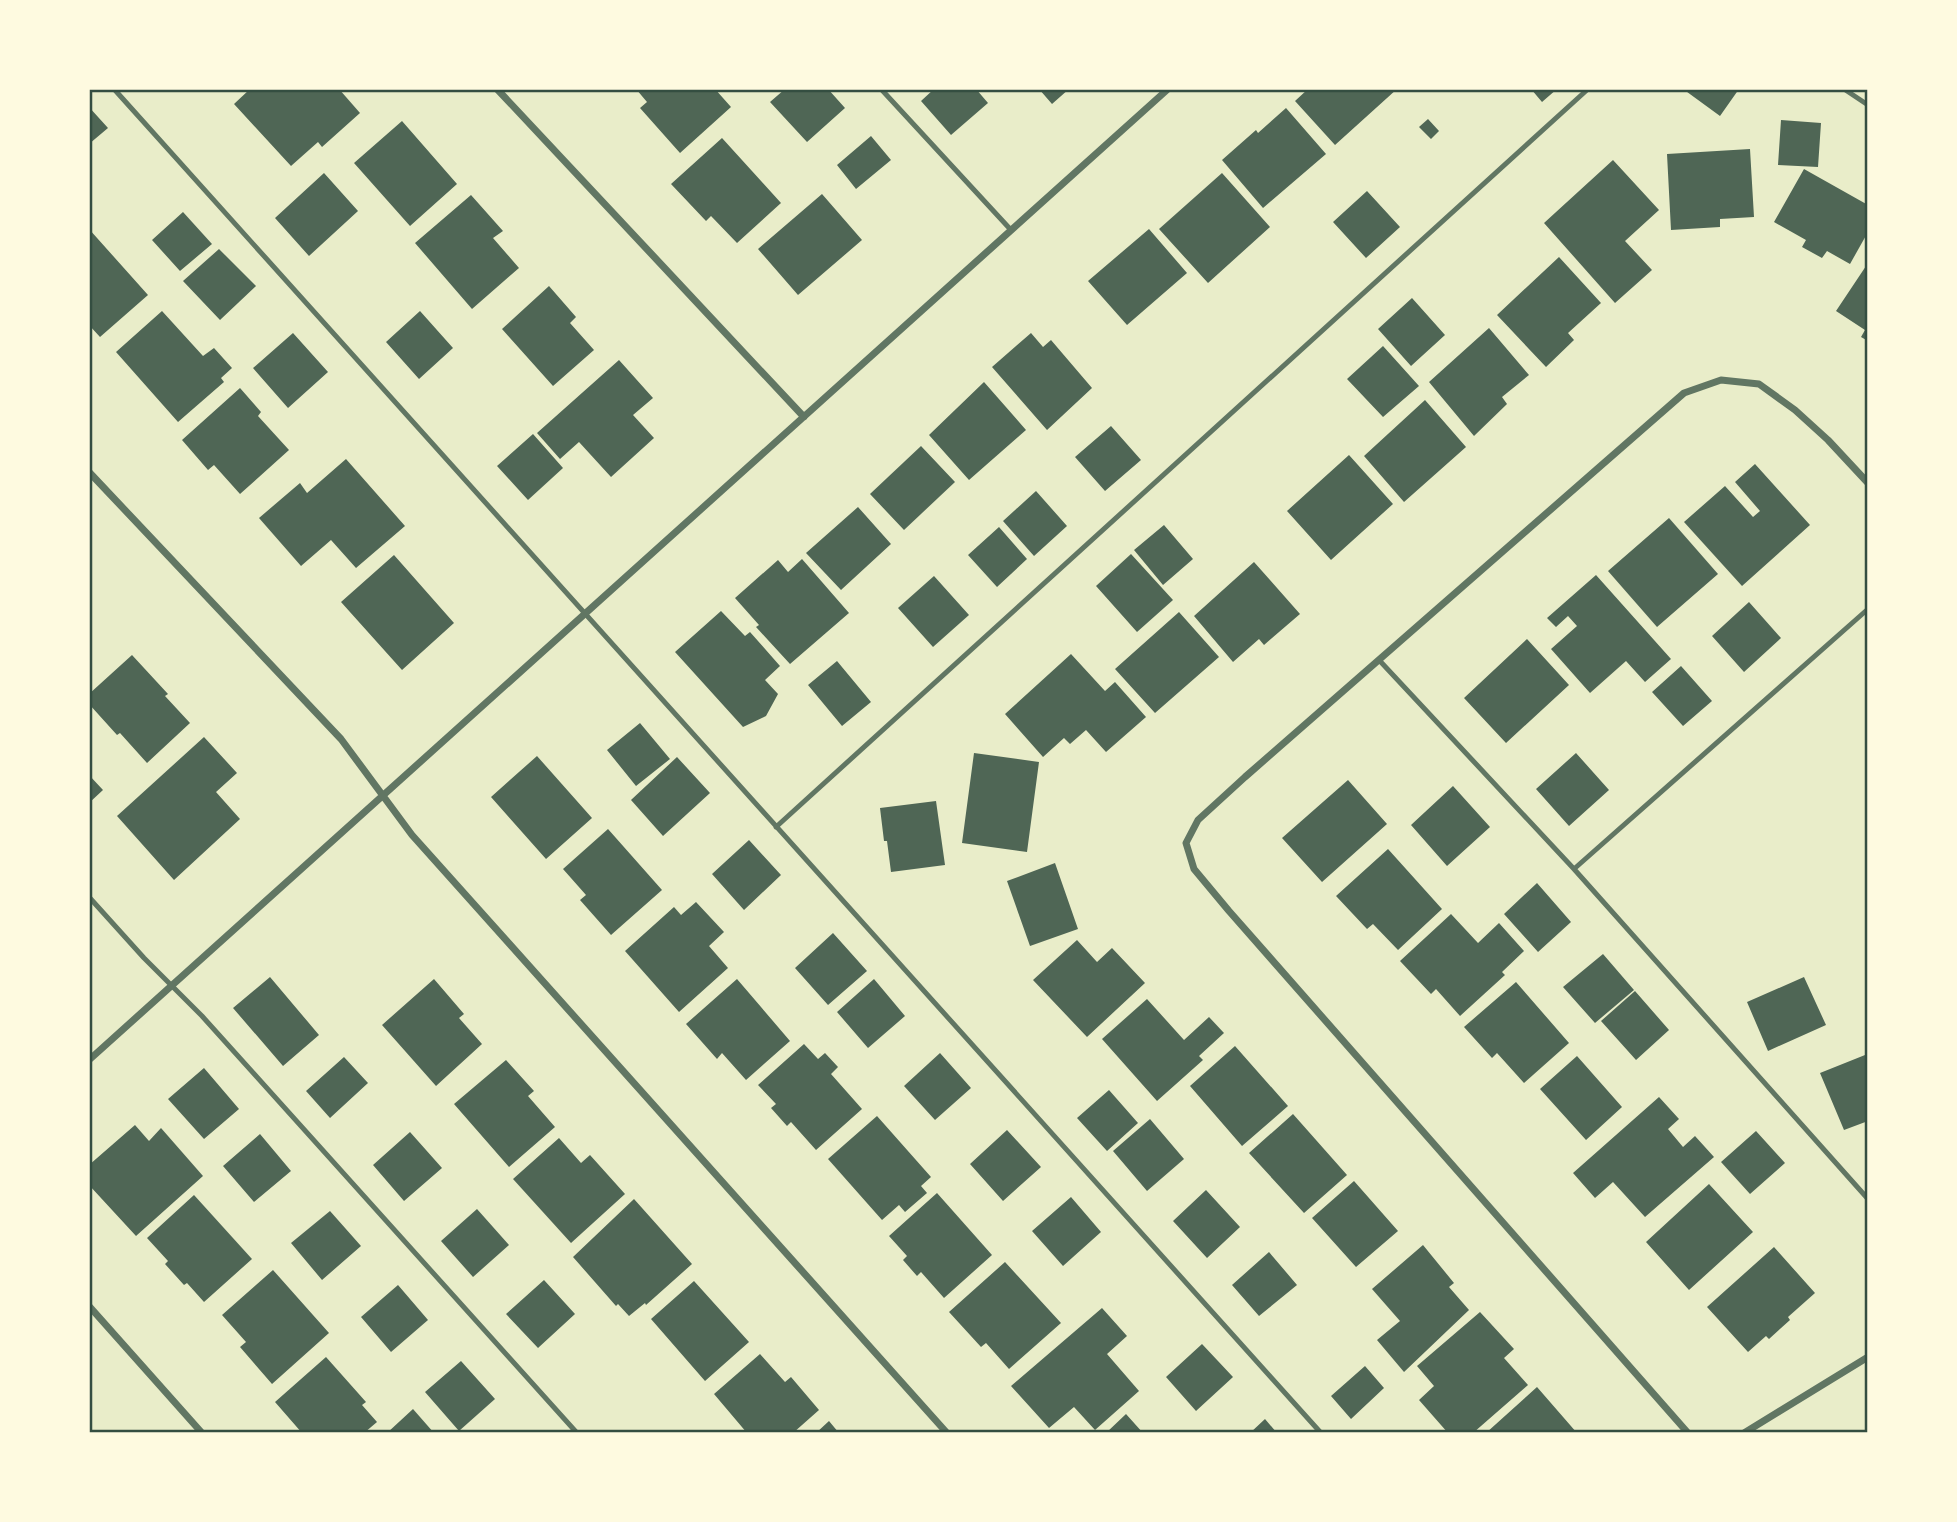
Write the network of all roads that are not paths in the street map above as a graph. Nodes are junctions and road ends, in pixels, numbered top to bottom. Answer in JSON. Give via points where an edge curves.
{"nodes":[{"id":1,"x":114,"y":89,"type":"edge"},
{"id":2,"x":497,"y":89,"type":"edge"},
{"id":3,"x":881,"y":89,"type":"edge"},
{"id":4,"x":1168,"y":89,"type":"edge"},
{"id":5,"x":1588,"y":89,"type":"edge"},
{"id":6,"x":1844,"y":89,"type":"edge"},
{"id":7,"x":1868,"y":105,"type":"edge"},
{"id":8,"x":1011,"y":230,"type":"junction"},
{"id":9,"x":804,"y":417,"type":"junction"},
{"id":10,"x":89,"y":472,"type":"edge"},
{"id":11,"x":1868,"y":483,"type":"edge"},
{"id":12,"x":1868,"y":609,"type":"edge"},
{"id":13,"x":586,"y":612,"type":"junction"},
{"id":14,"x":1379,"y":660,"type":"junction"},
{"id":15,"x":384,"y":796,"type":"junction"},
{"id":16,"x":776,"y":827,"type":"junction"},
{"id":17,"x":1574,"y":869,"type":"junction"},
{"id":18,"x":89,"y":897,"type":"edge"},
{"id":19,"x":174,"y":985,"type":"junction"},
{"id":20,"x":89,"y":1060,"type":"edge"},
{"id":21,"x":1868,"y":1199,"type":"edge"},
{"id":22,"x":89,"y":1306,"type":"edge"},
{"id":23,"x":1868,"y":1357,"type":"edge"},
{"id":24,"x":202,"y":1433,"type":"edge"},
{"id":25,"x":577,"y":1433,"type":"edge"},
{"id":26,"x":947,"y":1433,"type":"edge"},
{"id":27,"x":1321,"y":1433,"type":"edge"},
{"id":28,"x":1688,"y":1433,"type":"edge"},
{"id":29,"x":1744,"y":1433,"type":"edge"}],
"edges":[{"from":1,"to":13,"type":"lane"},
{"from":2,"to":9,"type":"street"},
{"from":3,"to":8,"type":"lane"},
{"from":4,"to":8,"type":"street"},
{"from":5,"to":16,"type":"lane"},
{"from":6,"to":7,"type":"lane"},
{"from":8,"to":9,"type":"street"},
{"from":9,"to":13,"type":"street"},
{"from":10,"to":15,"type":"street","via":[[341,740]]},
{"from":11,"to":14,"type":"street","via":[[1795,410],[1759,384],[1721,380],[1684,393]]},
{"from":12,"to":17,"type":"lane"},
{"from":13,"to":15,"type":"street"},
{"from":13,"to":16,"type":"lane"},
{"from":14,"to":17,"type":"lane"},
{"from":14,"to":28,"type":"street","via":[[1198,820],[1186,843],[1194,869]]},
{"from":15,"to":19,"type":"street"},
{"from":15,"to":26,"type":"street","via":[[412,835]]},
{"from":16,"to":27,"type":"lane"},
{"from":17,"to":21,"type":"lane"},
{"from":18,"to":19,"type":"lane"},
{"from":19,"to":20,"type":"street"},
{"from":19,"to":25,"type":"lane"},
{"from":22,"to":24,"type":"street"},
{"from":23,"to":29,"type":"street"}]}
